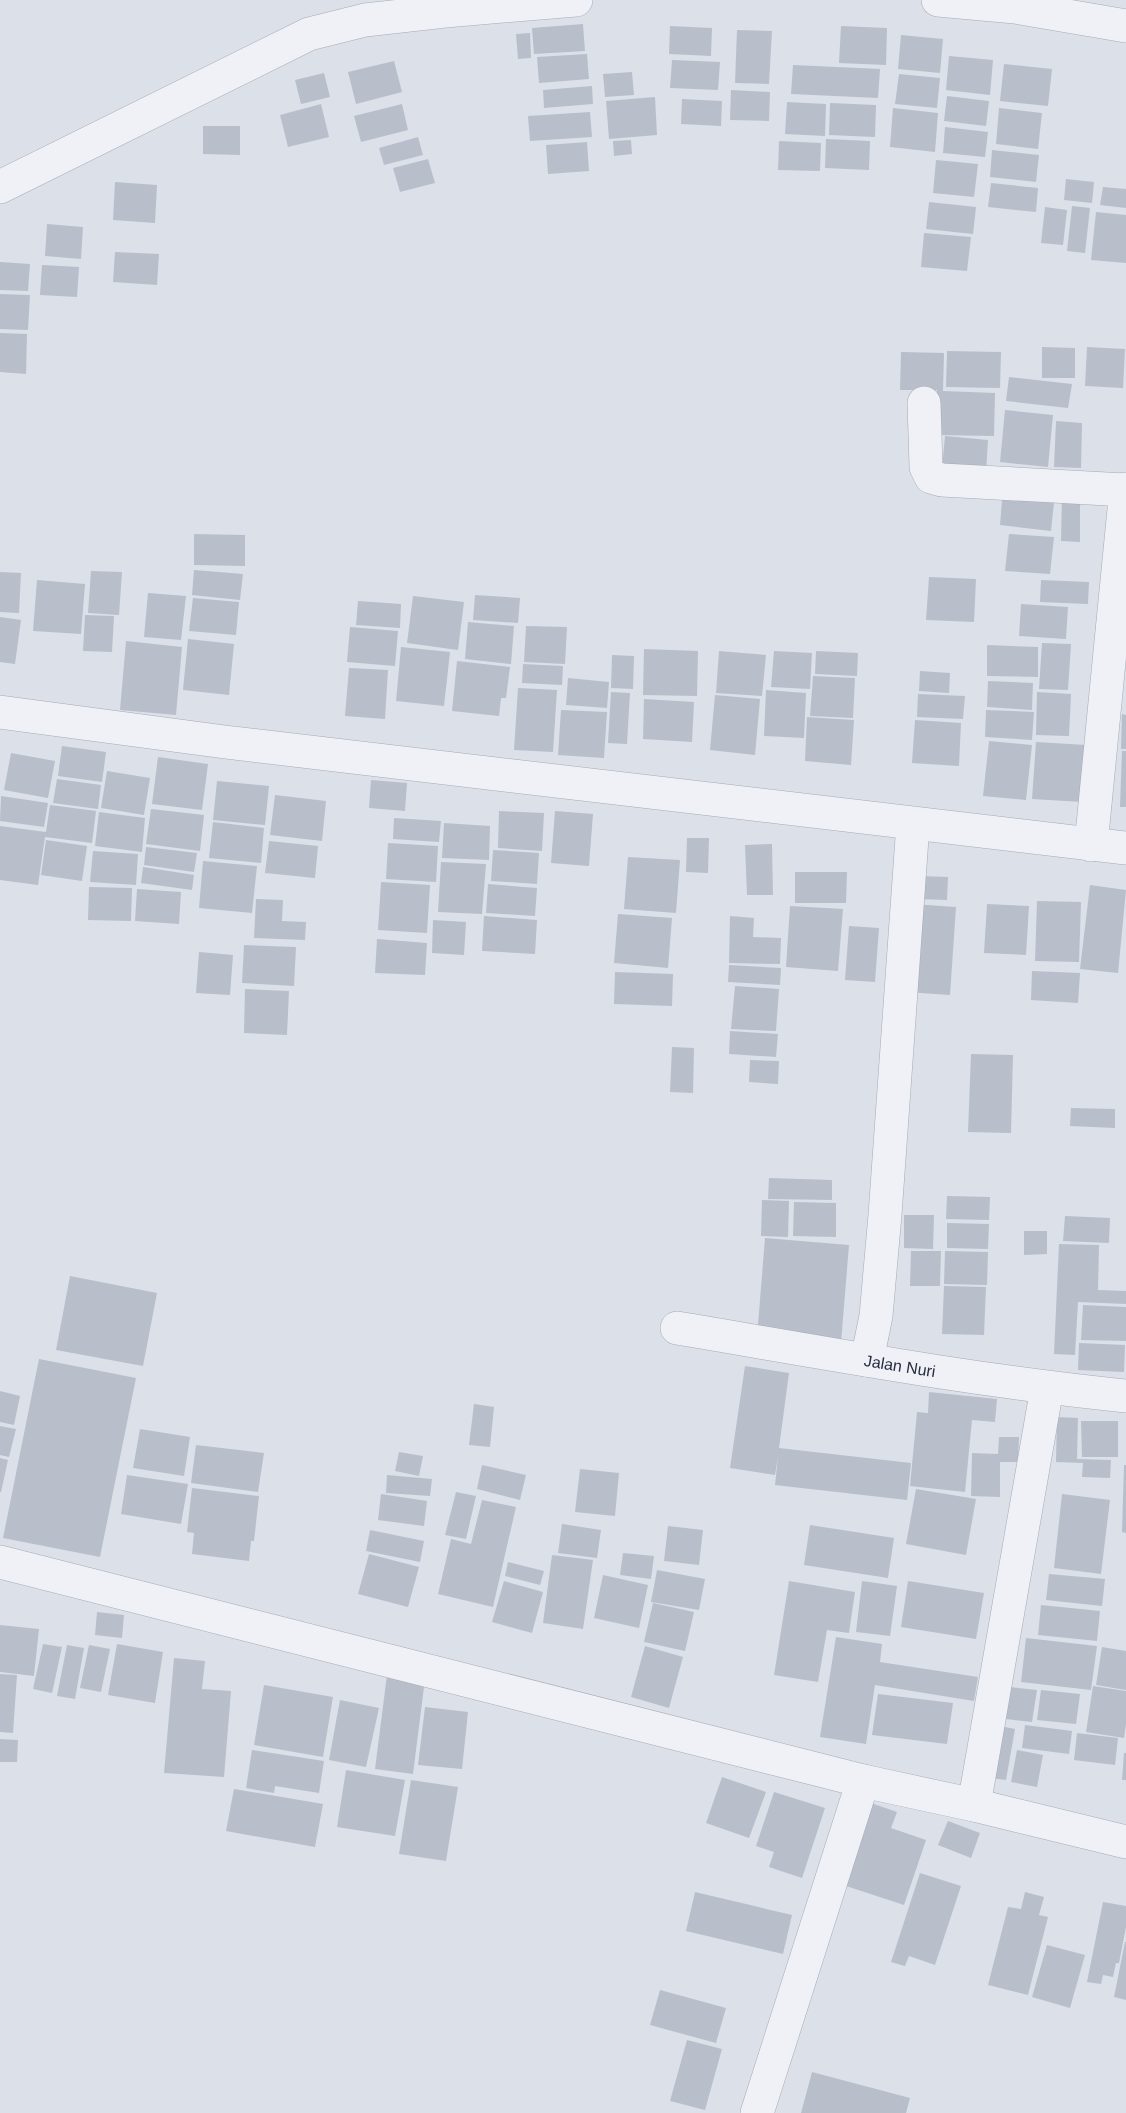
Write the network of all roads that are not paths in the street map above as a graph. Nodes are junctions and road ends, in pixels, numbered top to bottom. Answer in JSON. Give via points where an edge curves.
{"nodes":[{"id":1,"x":576,"y":0,"type":"edge"},
{"id":2,"x":938,"y":0,"type":"edge"},
{"id":3,"x":1126,"y":26,"type":"edge"},
{"id":4,"x":0,"y":187,"type":"edge"},
{"id":5,"x":924,"y":404,"type":"dead end"},
{"id":6,"x":1126,"y":489,"type":"edge"},
{"id":7,"x":0,"y":712,"type":"edge"},
{"id":8,"x":914,"y":824,"type":"junction"},
{"id":9,"x":1091,"y":845,"type":"junction"},
{"id":10,"x":1126,"y":848,"type":"edge"},
{"id":11,"x":677,"y":1328,"type":"dead end"},
{"id":12,"x":867,"y":1360,"type":"junction"},
{"id":13,"x":1047,"y":1388,"type":"junction"},
{"id":14,"x":1126,"y":1396,"type":"edge"},
{"id":15,"x":0,"y":1562,"type":"edge"},
{"id":16,"x":863,"y":1781,"type":"junction"},
{"id":17,"x":974,"y":1805,"type":"junction"},
{"id":18,"x":1126,"y":1842,"type":"edge"},
{"id":19,"x":757,"y":2113,"type":"edge"}],
"edges":[{"from":1,"to":4,"type":"street","via":[[366,20],[309,34]]},
{"from":2,"to":3,"type":"street","via":[[1015,7]]},
{"from":5,"to":6,"type":"street","via":[[926,467],[931,477]]},
{"from":6,"to":9,"type":"street"},
{"from":7,"to":8,"type":"street"},
{"from":8,"to":9,"type":"street"},
{"from":8,"to":12,"type":"street","via":[[885,1215],[876,1316]]},
{"from":9,"to":10,"type":"street"},
{"from":11,"to":12,"type":"street","name":"Jalan Nuri"},
{"from":12,"to":13,"type":"street","name":"Jalan Nuri"},
{"from":13,"to":14,"type":"street","name":"Jalan Nuri"},
{"from":13,"to":17,"type":"street"},
{"from":15,"to":16,"type":"street"},
{"from":16,"to":17,"type":"street"},
{"from":16,"to":19,"type":"street"},
{"from":17,"to":18,"type":"street"}]}
